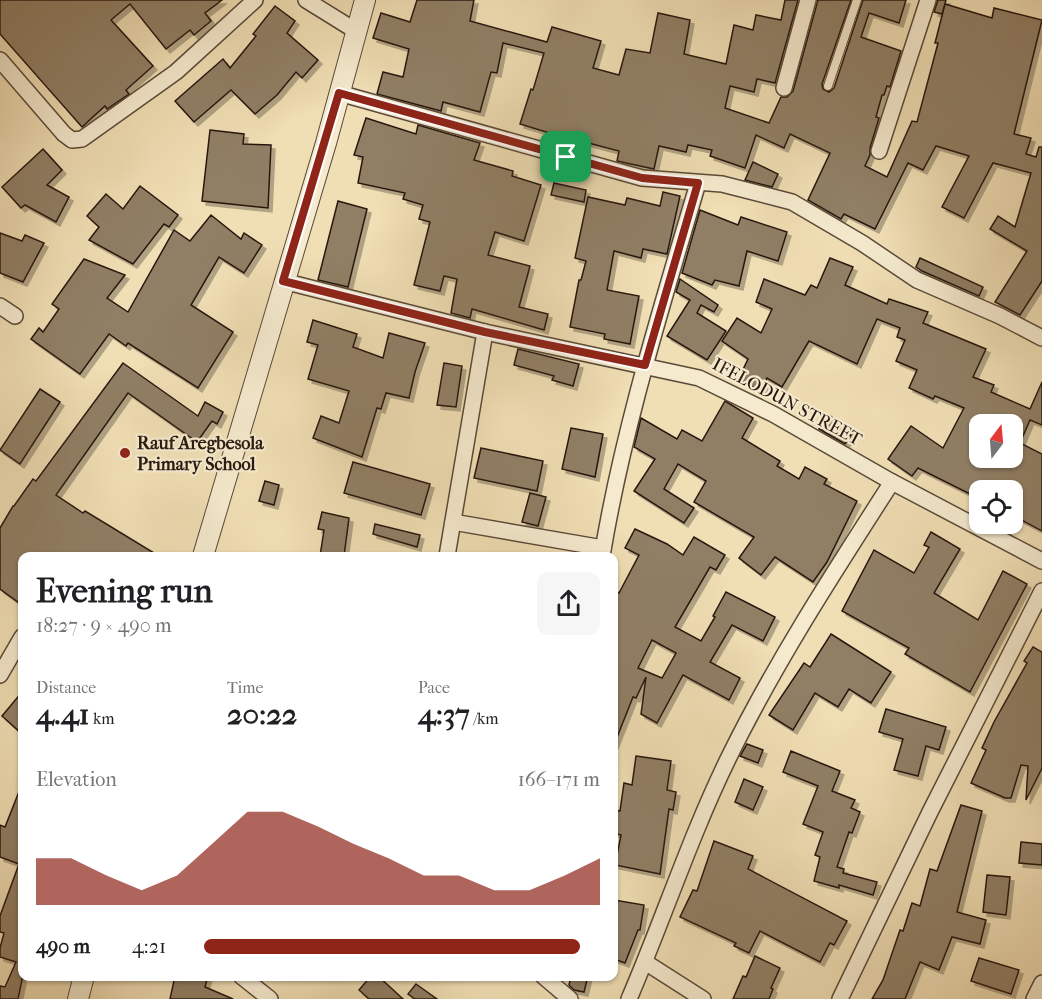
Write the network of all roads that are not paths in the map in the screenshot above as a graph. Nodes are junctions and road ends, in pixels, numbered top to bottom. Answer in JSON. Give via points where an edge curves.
{"nodes":[{"id":1,"x":255,"y":0,"type":"edge"},
{"id":2,"x":306,"y":0,"type":"edge"},
{"id":3,"x":365,"y":0,"type":"edge"},
{"id":4,"x":808,"y":0,"type":"edge"},
{"id":5,"x":857,"y":0,"type":"edge"},
{"id":6,"x":928,"y":0,"type":"edge"},
{"id":7,"x":356,"y":31,"type":"junction"},
{"id":8,"x":0,"y":60,"type":"edge"},
{"id":9,"x":828,"y":86,"type":"dead end"},
{"id":10,"x":784,"y":88,"type":"dead end"},
{"id":11,"x":339,"y":93,"type":"junction"},
{"id":12,"x":879,"y":152,"type":"dead end"},
{"id":13,"x":698,"y":183,"type":"junction"},
{"id":14,"x":283,"y":281,"type":"junction"},
{"id":15,"x":0,"y":306,"type":"edge"},
{"id":16,"x":15,"y":316,"type":"dead end"},
{"id":17,"x":485,"y":332,"type":"junction"},
{"id":18,"x":1042,"y":338,"type":"edge"},
{"id":19,"x":645,"y":365,"type":"junction"},
{"id":20,"x":892,"y":482,"type":"junction"},
{"id":21,"x":453,"y":522,"type":"junction"},
{"id":22,"x":204,"y":552,"type":"edge"},
{"id":23,"x":448,"y":552,"type":"edge"},
{"id":24,"x":602,"y":552,"type":"edge"},
{"id":25,"x":1042,"y":561,"type":"edge"},
{"id":26,"x":1042,"y":591,"type":"edge"},
{"id":27,"x":18,"y":644,"type":"edge"},
{"id":28,"x":0,"y":675,"type":"edge"},
{"id":29,"x":645,"y":962,"type":"junction"},
{"id":30,"x":83,"y":981,"type":"edge"},
{"id":31,"x":247,"y":981,"type":"edge"},
{"id":32,"x":549,"y":981,"type":"edge"},
{"id":33,"x":1042,"y":983,"type":"edge"},
{"id":34,"x":78,"y":999,"type":"edge"},
{"id":35,"x":270,"y":999,"type":"edge"},
{"id":36,"x":570,"y":999,"type":"edge"},
{"id":37,"x":629,"y":999,"type":"edge"},
{"id":38,"x":703,"y":999,"type":"edge"},
{"id":39,"x":840,"y":999,"type":"edge"},
{"id":40,"x":1034,"y":999,"type":"edge"}],
"edges":[{"from":1,"to":8,"type":"street","via":[[176,72],[82,139],[72,140],[64,134]]},
{"from":2,"to":7,"type":"street"},
{"from":3,"to":7,"type":"street"},
{"from":4,"to":10,"type":"street"},
{"from":5,"to":9,"type":"lane"},
{"from":6,"to":12,"type":"street"},
{"from":7,"to":11,"type":"street"},
{"from":11,"to":13,"type":"street","via":[[642,178]]},
{"from":11,"to":14,"type":"street"},
{"from":13,"to":18,"type":"street","via":[[722,184],[792,201],[917,280]]},
{"from":13,"to":19,"type":"street"},
{"from":14,"to":17,"type":"street","name":"IFELODUN STREET"},
{"from":14,"to":22,"type":"street"},
{"from":15,"to":16,"type":"street"},
{"from":17,"to":19,"type":"street","name":"IFELODUN STREET"},
{"from":17,"to":21,"type":"street"},
{"from":19,"to":20,"type":"street","name":"IFELODUN STREET","via":[[720,387]]},
{"from":19,"to":24,"type":"street"},
{"from":20,"to":25,"type":"street","name":"IFELODUN STREET"},
{"from":20,"to":29,"type":"street","via":[[811,608],[728,760],[687,851]]},
{"from":21,"to":23,"type":"street"},
{"from":21,"to":24,"type":"street"},
{"from":26,"to":39,"type":"street"},
{"from":27,"to":28,"type":"street"},
{"from":29,"to":37,"type":"street"},
{"from":29,"to":38,"type":"street"},
{"from":30,"to":34,"type":"street"},
{"from":31,"to":35,"type":"street"},
{"from":32,"to":36,"type":"street"},
{"from":33,"to":40,"type":"street"}]}
